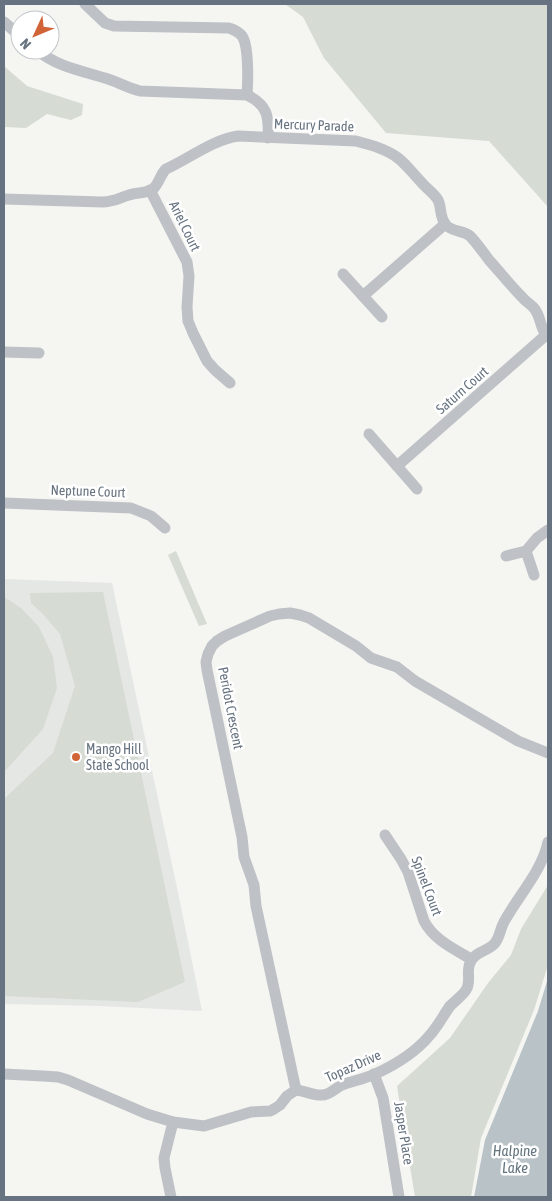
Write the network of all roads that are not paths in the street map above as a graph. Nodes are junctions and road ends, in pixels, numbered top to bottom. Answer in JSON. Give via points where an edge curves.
{"nodes":[{"id":1,"x":87,"y":4,"type":"edge"},
{"id":2,"x":51,"y":60,"type":"edge"},
{"id":3,"x":247,"y":94,"type":"junction"},
{"id":4,"x":268,"y":138,"type":"junction"},
{"id":5,"x":150,"y":190,"type":"junction"},
{"id":6,"x":4,"y":199,"type":"edge"},
{"id":7,"x":445,"y":224,"type":"junction"},
{"id":8,"x":343,"y":274,"type":"dead end"},
{"id":9,"x":363,"y":296,"type":"junction"},
{"id":10,"x":382,"y":317,"type":"dead end"},
{"id":11,"x":547,"y":336,"type":"edge"},
{"id":12,"x":4,"y":352,"type":"edge"},
{"id":13,"x":39,"y":353,"type":"dead end"},
{"id":14,"x":230,"y":383,"type":"dead end"},
{"id":15,"x":369,"y":434,"type":"dead end"},
{"id":16,"x":397,"y":466,"type":"junction"},
{"id":17,"x":417,"y":488,"type":"dead end"},
{"id":18,"x":4,"y":504,"type":"edge"},
{"id":19,"x":165,"y":528,"type":"dead end"},
{"id":20,"x":548,"y":530,"type":"edge"},
{"id":21,"x":526,"y":551,"type":"junction"},
{"id":22,"x":506,"y":556,"type":"dead end"},
{"id":23,"x":534,"y":575,"type":"dead end"},
{"id":24,"x":548,"y":754,"type":"edge"},
{"id":25,"x":385,"y":835,"type":"dead end"},
{"id":26,"x":548,"y":842,"type":"edge"},
{"id":27,"x":472,"y":959,"type":"junction"},
{"id":28,"x":4,"y":1074,"type":"edge"},
{"id":29,"x":374,"y":1074,"type":"junction"},
{"id":30,"x":296,"y":1090,"type":"junction"},
{"id":31,"x":173,"y":1122,"type":"junction"},
{"id":32,"x":171,"y":1197,"type":"edge"},
{"id":33,"x":399,"y":1197,"type":"edge"}],
"edges":[{"from":1,"to":3,"type":"street","via":[[105,23],[114,26],[229,28],[237,31],[246,44]]},
{"from":2,"to":3,"type":"street","via":[[140,91]]},
{"from":3,"to":4,"type":"street","via":[[257,99],[268,115]]},
{"from":4,"to":5,"type":"street","name":"Mercury Parade","via":[[238,136],[222,140],[166,169]]},
{"from":4,"to":7,"type":"street","name":"Mercury Parade","via":[[356,141],[386,150],[406,165],[437,198]]},
{"from":5,"to":6,"type":"street","via":[[108,202]]},
{"from":5,"to":14,"type":"street","name":"Ariel Court","via":[[187,262],[188,321],[207,361]]},
{"from":7,"to":9,"type":"street"},
{"from":7,"to":11,"type":"street","via":[[472,238],[536,311]]},
{"from":8,"to":9,"type":"street"},
{"from":9,"to":10,"type":"street"},
{"from":11,"to":16,"type":"street","name":"Saturn Court"},
{"from":12,"to":13,"type":"street"},
{"from":15,"to":16,"type":"street"},
{"from":16,"to":17,"type":"street"},
{"from":18,"to":19,"type":"street","name":"Neptune Court","via":[[131,508],[151,516]]},
{"from":20,"to":21,"type":"street"},
{"from":21,"to":22,"type":"street"},
{"from":21,"to":23,"type":"street"},
{"from":24,"to":30,"type":"street","name":"Peridot Crescent","via":[[518,741],[396,667],[371,658],[300,615],[270,616],[225,636],[212,646],[206,662],[207,670],[244,857],[254,885]]},
{"from":25,"to":27,"type":"street","name":"Spinel Court","via":[[408,872],[427,927],[443,943]]},
{"from":26,"to":27,"type":"street","via":[[541,862],[504,921],[495,943]]},
{"from":27,"to":29,"type":"street","name":"Topaz Drive","via":[[466,991],[450,1006],[420,1046]]},
{"from":28,"to":31,"type":"street","via":[[58,1077]]},
{"from":29,"to":30,"type":"street","name":"Topaz Drive","via":[[341,1085],[325,1095]]},
{"from":29,"to":33,"type":"street","name":"Jasper Place","via":[[383,1098]]},
{"from":30,"to":31,"type":"street","via":[[270,1111],[251,1112],[204,1126]]},
{"from":31,"to":32,"type":"street","via":[[164,1158]]}]}
